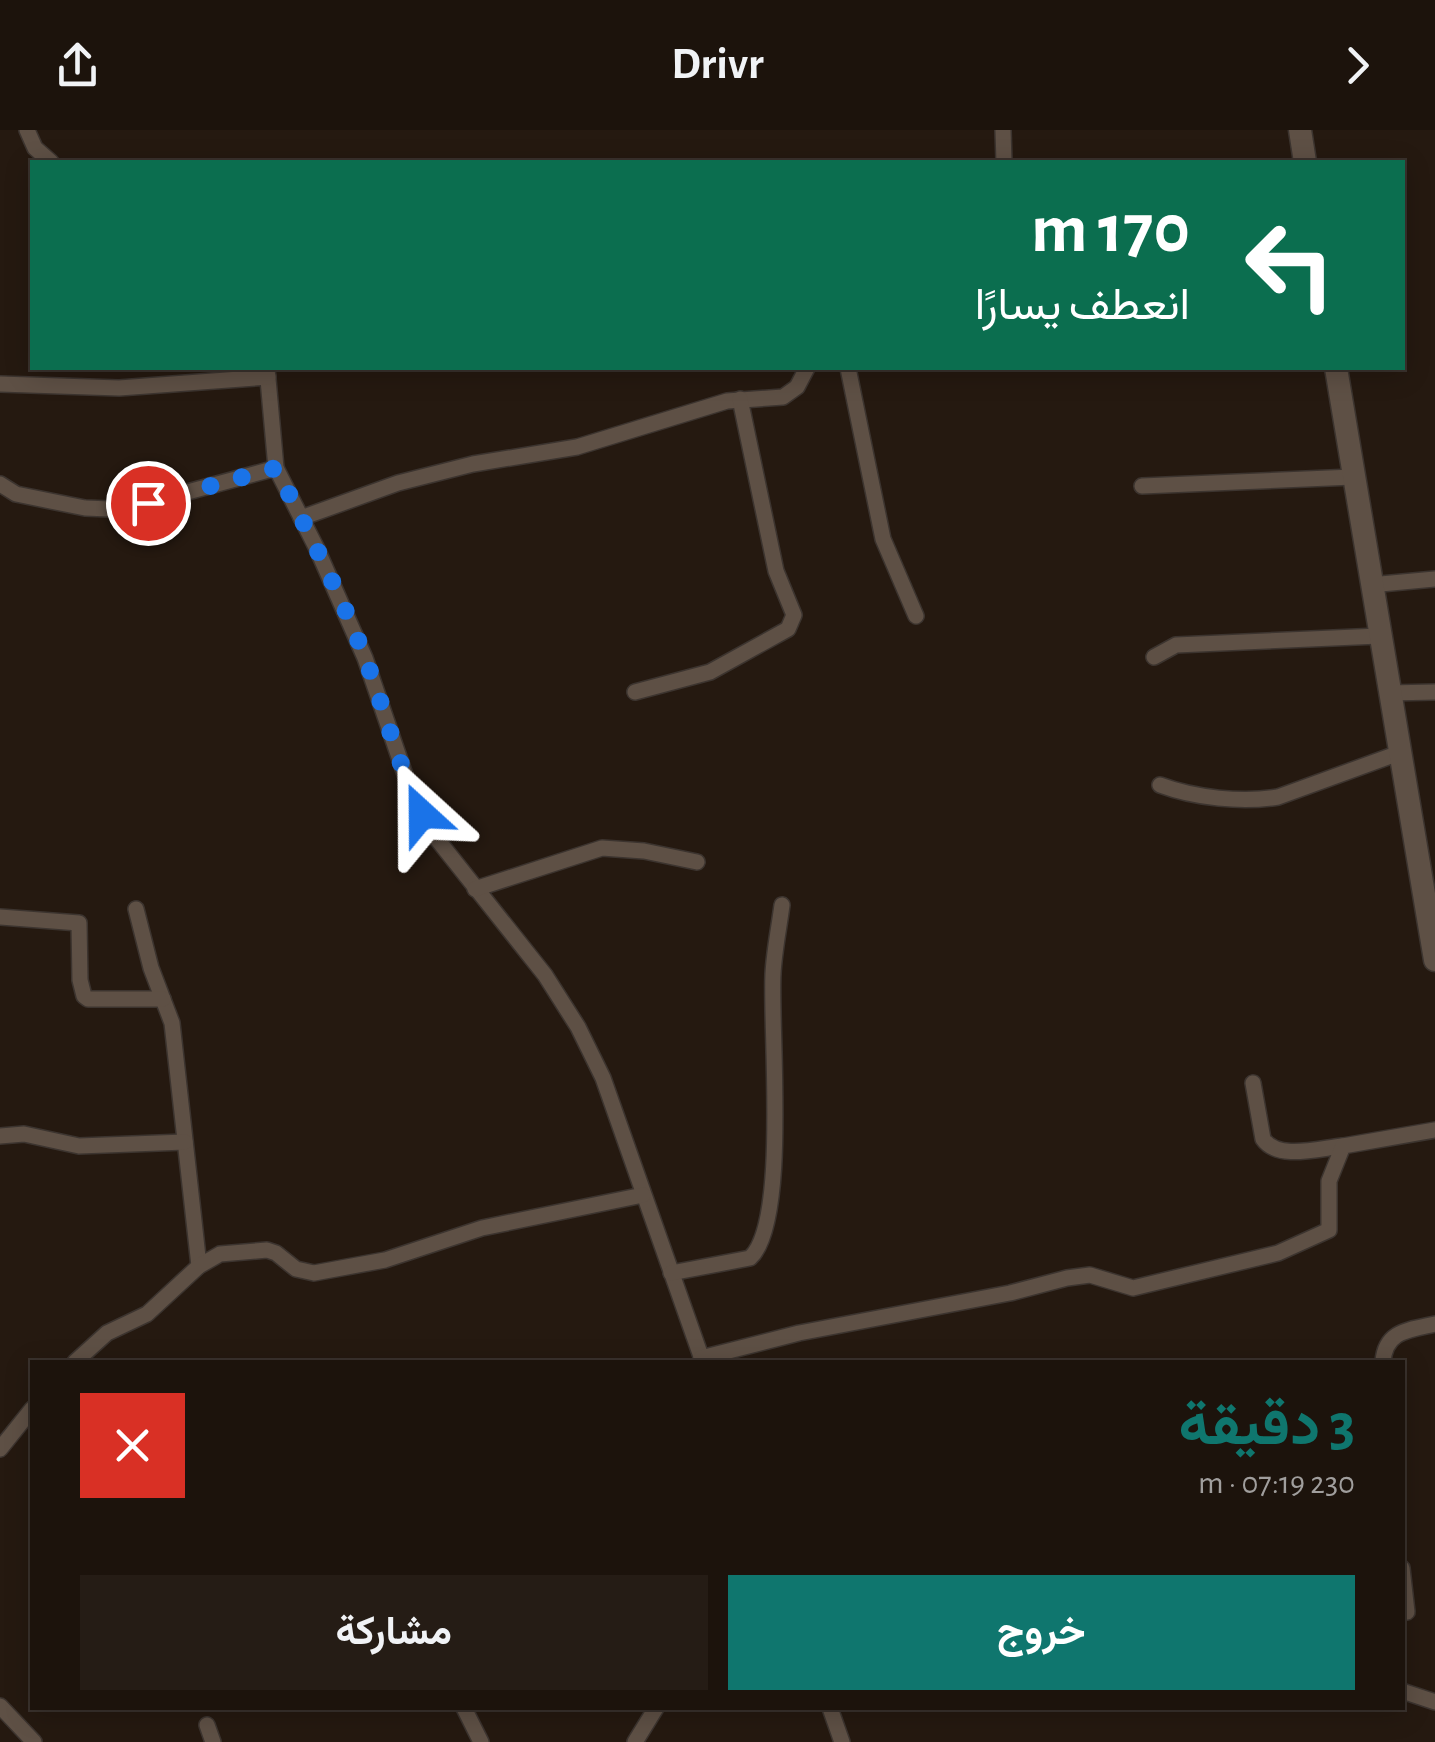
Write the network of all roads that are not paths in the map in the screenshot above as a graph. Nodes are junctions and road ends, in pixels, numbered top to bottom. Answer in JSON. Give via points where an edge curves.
{"nodes":[{"id":1,"x":27,"y":130,"type":"edge"},
{"id":2,"x":1003,"y":130,"type":"edge"},
{"id":3,"x":1300,"y":130,"type":"edge"},
{"id":4,"x":49,"y":160,"type":"edge"},
{"id":5,"x":1004,"y":160,"type":"edge"},
{"id":6,"x":1305,"y":160,"type":"edge"},
{"id":7,"x":806,"y":370,"type":"edge"},
{"id":8,"x":848,"y":370,"type":"edge"},
{"id":9,"x":1336,"y":370,"type":"edge"},
{"id":10,"x":267,"y":372,"type":"edge"},
{"id":11,"x":0,"y":384,"type":"edge"},
{"id":12,"x":740,"y":400,"type":"junction"},
{"id":13,"x":276,"y":468,"type":"junction"},
{"id":14,"x":1353,"y":477,"type":"junction"},
{"id":15,"x":0,"y":484,"type":"edge"},
{"id":16,"x":1142,"y":486,"type":"dead end"},
{"id":17,"x":301,"y":518,"type":"junction"},
{"id":18,"x":1435,"y":579,"type":"edge"},
{"id":19,"x":1370,"y":584,"type":"junction"},
{"id":20,"x":916,"y":616,"type":"dead end"},
{"id":21,"x":1380,"y":636,"type":"junction"},
{"id":22,"x":1154,"y":657,"type":"dead end"},
{"id":23,"x":635,"y":692,"type":"dead end"},
{"id":24,"x":1389,"y":692,"type":"junction"},
{"id":25,"x":1435,"y":692,"type":"edge"},
{"id":26,"x":1400,"y":753,"type":"junction"},
{"id":27,"x":1160,"y":785,"type":"dead end"},
{"id":28,"x":697,"y":862,"type":"dead end"},
{"id":29,"x":474,"y":889,"type":"junction"},
{"id":30,"x":782,"y":905,"type":"dead end"},
{"id":31,"x":136,"y":910,"type":"dead end"},
{"id":32,"x":0,"y":917,"type":"edge"},
{"id":33,"x":1434,"y":950,"type":"edge"},
{"id":34,"x":164,"y":999,"type":"junction"},
{"id":35,"x":1253,"y":1083,"type":"dead end"},
{"id":36,"x":1435,"y":1130,"type":"edge"},
{"id":37,"x":0,"y":1136,"type":"edge"},
{"id":38,"x":185,"y":1142,"type":"junction"},
{"id":39,"x":1343,"y":1146,"type":"junction"},
{"id":40,"x":644,"y":1195,"type":"junction"},
{"id":41,"x":199,"y":1266,"type":"junction"},
{"id":42,"x":671,"y":1273,"type":"junction"},
{"id":43,"x":1435,"y":1324,"type":"edge"},
{"id":44,"x":77,"y":1360,"type":"edge"},
{"id":45,"x":702,"y":1360,"type":"edge"},
{"id":46,"x":1383,"y":1360,"type":"edge"},
{"id":47,"x":30,"y":1411,"type":"edge"},
{"id":48,"x":0,"y":1449,"type":"edge"},
{"id":49,"x":1405,"y":1594,"type":"edge"},
{"id":50,"x":1407,"y":1612,"type":"dead end"},
{"id":51,"x":1405,"y":1692,"type":"edge"},
{"id":52,"x":1435,"y":1702,"type":"edge"},
{"id":53,"x":0,"y":1706,"type":"edge"},
{"id":54,"x":465,"y":1710,"type":"edge"},
{"id":55,"x":655,"y":1710,"type":"edge"},
{"id":56,"x":831,"y":1710,"type":"edge"},
{"id":57,"x":207,"y":1725,"type":"dead end"},
{"id":58,"x":34,"y":1742,"type":"edge"},
{"id":59,"x":213,"y":1742,"type":"edge"},
{"id":60,"x":481,"y":1742,"type":"edge"},
{"id":61,"x":635,"y":1742,"type":"edge"},
{"id":62,"x":842,"y":1742,"type":"edge"}],
"edges":[{"from":1,"to":4,"type":"street"},
{"from":2,"to":5,"type":"street"},
{"from":3,"to":6,"type":"main road"},
{"from":7,"to":12,"type":"street","via":[[792,393]]},
{"from":8,"to":20,"type":"street","via":[[883,538]]},
{"from":9,"to":14,"type":"main road"},
{"from":10,"to":11,"type":"street","via":[[119,388]]},
{"from":10,"to":13,"type":"street"},
{"from":12,"to":17,"type":"street","via":[[576,447],[398,482]]},
{"from":12,"to":23,"type":"street","via":[[793,623],[727,664]]},
{"from":13,"to":15,"type":"street","via":[[110,509],[16,494]]},
{"from":13,"to":17,"type":"street"},
{"from":14,"to":16,"type":"street"},
{"from":14,"to":19,"type":"main road"},
{"from":17,"to":29,"type":"street","via":[[365,658],[411,792]]},
{"from":18,"to":19,"type":"street"},
{"from":19,"to":21,"type":"main road"},
{"from":21,"to":22,"type":"street","via":[[1176,645]]},
{"from":21,"to":24,"type":"main road"},
{"from":24,"to":25,"type":"street"},
{"from":24,"to":26,"type":"main road"},
{"from":26,"to":27,"type":"street","via":[[1264,799]]},
{"from":26,"to":33,"type":"main road"},
{"from":28,"to":29,"type":"street","via":[[602,848]]},
{"from":29,"to":40,"type":"street","via":[[578,1026]]},
{"from":30,"to":42,"type":"street","via":[[773,972],[774,1154],[763,1239],[750,1258]]},
{"from":31,"to":34,"type":"street"},
{"from":32,"to":34,"type":"street","via":[[79,922],[80,980],[88,999]]},
{"from":34,"to":38,"type":"street"},
{"from":35,"to":39,"type":"street","via":[[1268,1146]]},
{"from":36,"to":39,"type":"street"},
{"from":37,"to":38,"type":"street","via":[[79,1146]]},
{"from":38,"to":41,"type":"street"},
{"from":39,"to":45,"type":"street","via":[[1330,1181],[1329,1230],[1278,1253],[1134,1288],[1090,1275],[1068,1278],[799,1332]]},
{"from":40,"to":41,"type":"street","via":[[472,1231],[358,1266],[304,1272],[276,1253],[256,1249],[220,1254]]},
{"from":40,"to":42,"type":"street"},
{"from":41,"to":44,"type":"street","via":[[163,1302],[107,1333]]},
{"from":42,"to":45,"type":"street"},
{"from":43,"to":46,"type":"street","via":[[1393,1335]]},
{"from":47,"to":48,"type":"street"},
{"from":49,"to":50,"type":"street"},
{"from":51,"to":52,"type":"street"},
{"from":53,"to":58,"type":"street"},
{"from":54,"to":60,"type":"street"},
{"from":55,"to":61,"type":"street"},
{"from":56,"to":62,"type":"street"},
{"from":57,"to":59,"type":"street"}]}
